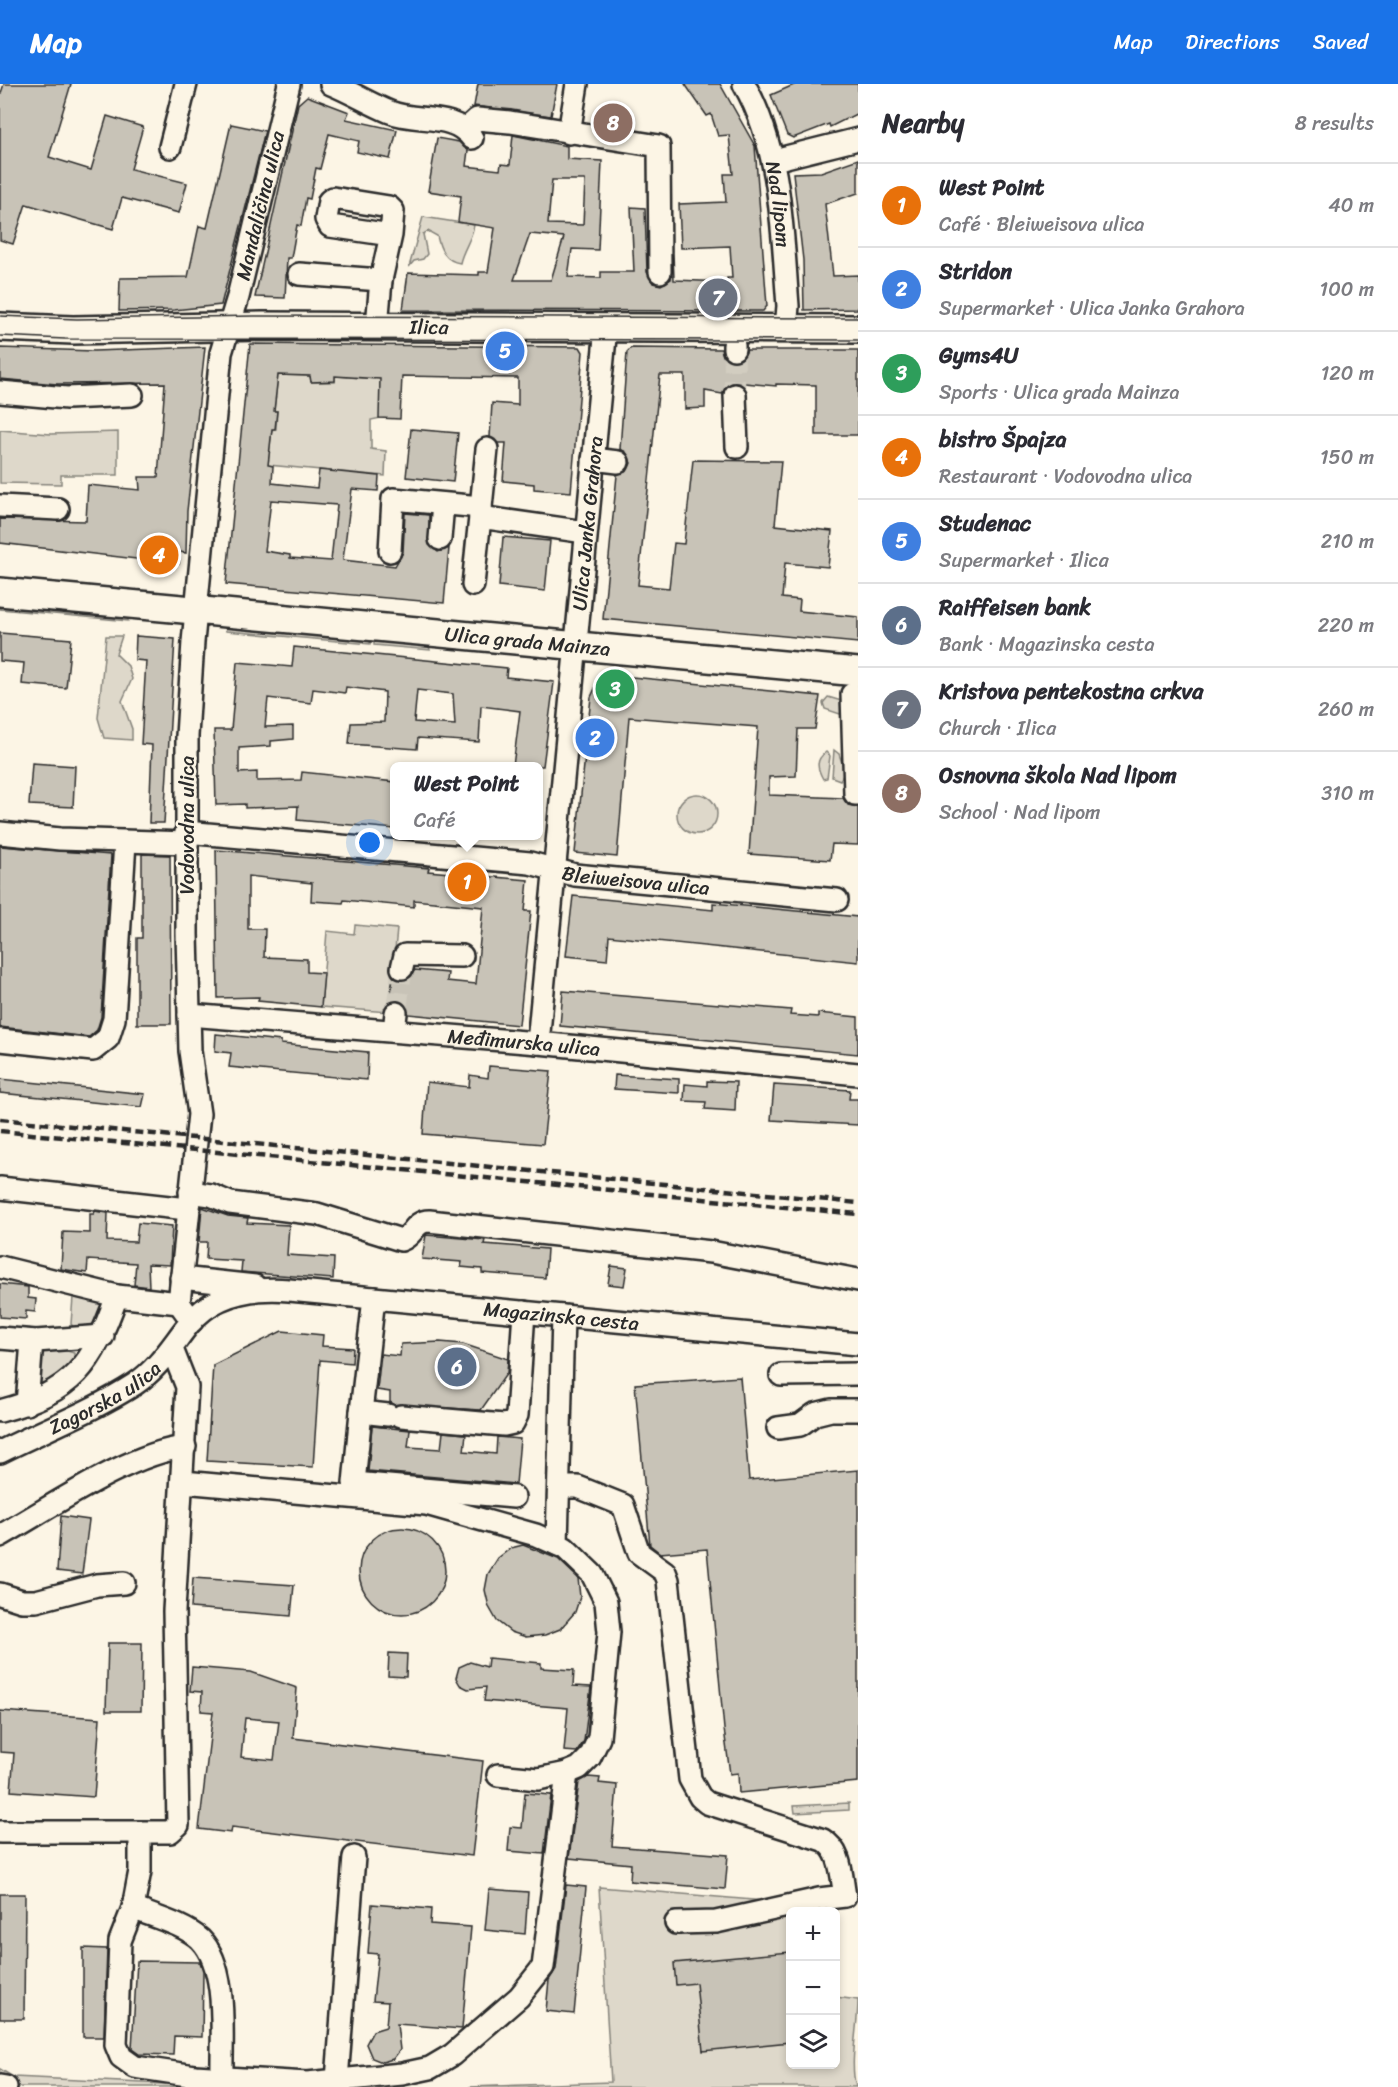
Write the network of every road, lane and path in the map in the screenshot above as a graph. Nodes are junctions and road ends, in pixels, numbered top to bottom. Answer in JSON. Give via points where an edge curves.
{"nodes":[{"id":1,"x":186,"y":84,"type":"edge"},
{"id":2,"x":289,"y":84,"type":"edge"},
{"id":3,"x":331,"y":84,"type":"edge"},
{"id":4,"x":577,"y":84,"type":"edge"},
{"id":5,"x":744,"y":84,"type":"edge"},
{"id":6,"x":569,"y":133,"type":"junction"},
{"id":7,"x":858,"y":139,"type":"edge"},
{"id":8,"x":170,"y":147,"type":"dead end"},
{"id":9,"x":774,"y":160,"type":"junction"},
{"id":10,"x":391,"y":235,"type":"dead end"},
{"id":11,"x":660,"y":272,"type":"dead end"},
{"id":12,"x":299,"y":274,"type":"dead end"},
{"id":13,"x":381,"y":280,"type":"junction"},
{"id":14,"x":228,"y":326,"type":"junction"},
{"id":15,"x":377,"y":326,"type":"junction"},
{"id":16,"x":0,"y":327,"type":"edge"},
{"id":17,"x":606,"y":327,"type":"junction"},
{"id":18,"x":786,"y":329,"type":"junction"},
{"id":19,"x":858,"y":329,"type":"edge"},
{"id":20,"x":0,"y":392,"type":"edge"},
{"id":21,"x":132,"y":395,"type":"dead end"},
{"id":22,"x":735,"y":395,"type":"tunnel mouth"},
{"id":23,"x":737,"y":447,"type":"dead end"},
{"id":24,"x":487,"y":449,"type":"dead end"},
{"id":25,"x":593,"y":459,"type":"junction"},
{"id":26,"x":618,"y":462,"type":"dead end"},
{"id":27,"x":443,"y":504,"type":"junction"},
{"id":28,"x":0,"y":506,"type":"edge"},
{"id":29,"x":58,"y":509,"type":"dead end"},
{"id":30,"x":480,"y":512,"type":"junction"},
{"id":31,"x":585,"y":532,"type":"junction"},
{"id":32,"x":440,"y":539,"type":"dead end"},
{"id":33,"x":390,"y":551,"type":"dead end"},
{"id":34,"x":473,"y":585,"type":"dead end"},
{"id":35,"x":0,"y":592,"type":"edge"},
{"id":36,"x":196,"y":610,"type":"junction"},
{"id":37,"x":575,"y":646,"type":"junction"},
{"id":38,"x":855,"y":683,"type":"edge"},
{"id":39,"x":858,"y":794,"type":"edge"},
{"id":40,"x":0,"y":833,"type":"edge"},
{"id":41,"x":187,"y":837,"type":"junction"},
{"id":42,"x":125,"y":842,"type":"junction"},
{"id":43,"x":555,"y":870,"type":"junction"},
{"id":44,"x":837,"y":900,"type":"dead end"},
{"id":45,"x":462,"y":956,"type":"dead end"},
{"id":46,"x":402,"y":968,"type":"dead end"},
{"id":47,"x":189,"y":1015,"type":"junction"},
{"id":48,"x":0,"y":1040,"type":"edge"},
{"id":49,"x":538,"y":1043,"type":"junction"},
{"id":50,"x":858,"y":1074,"type":"edge"},
{"id":51,"x":0,"y":1188,"type":"edge"},
{"id":52,"x":189,"y":1200,"type":"junction"},
{"id":53,"x":0,"y":1267,"type":"edge"},
{"id":54,"x":181,"y":1278,"type":"junction"},
{"id":55,"x":858,"y":1280,"type":"edge"},
{"id":56,"x":266,"y":1288,"type":"junction"},
{"id":57,"x":117,"y":1296,"type":"junction"},
{"id":58,"x":374,"y":1298,"type":"junction"},
{"id":59,"x":179,"y":1303,"type":"junction"},
{"id":60,"x":524,"y":1312,"type":"junction"},
{"id":61,"x":563,"y":1316,"type":"junction"},
{"id":62,"x":192,"y":1321,"type":"junction"},
{"id":63,"x":103,"y":1336,"type":"junction"},
{"id":64,"x":0,"y":1338,"type":"edge"},
{"id":65,"x":32,"y":1341,"type":"junction"},
{"id":66,"x":858,"y":1344,"type":"edge"},
{"id":67,"x":172,"y":1349,"type":"junction"},
{"id":68,"x":858,"y":1374,"type":"edge"},
{"id":69,"x":781,"y":1375,"type":"dead end"},
{"id":70,"x":27,"y":1404,"type":"junction"},
{"id":71,"x":858,"y":1410,"type":"edge"},
{"id":72,"x":0,"y":1411,"type":"edge"},
{"id":73,"x":361,"y":1412,"type":"junction"},
{"id":74,"x":778,"y":1428,"type":"dead end"},
{"id":75,"x":185,"y":1447,"type":"junction"},
{"id":76,"x":0,"y":1452,"type":"edge"},
{"id":77,"x":183,"y":1482,"type":"junction"},
{"id":78,"x":559,"y":1487,"type":"junction"},
{"id":79,"x":514,"y":1497,"type":"dead end"},
{"id":80,"x":0,"y":1536,"type":"edge"},
{"id":81,"x":556,"y":1544,"type":"junction"},
{"id":82,"x":124,"y":1583,"type":"dead end"},
{"id":83,"x":0,"y":1594,"type":"edge"},
{"id":84,"x":567,"y":1773,"type":"junction"},
{"id":85,"x":498,"y":1776,"type":"dead end"},
{"id":86,"x":0,"y":1832,"type":"edge"},
{"id":87,"x":140,"y":1833,"type":"junction"},
{"id":88,"x":354,"y":1857,"type":"dead end"},
{"id":89,"x":852,"y":1896,"type":"edge"},
{"id":90,"x":133,"y":1908,"type":"junction"},
{"id":91,"x":676,"y":1923,"type":"dead end"},
{"id":92,"x":222,"y":2077,"type":"junction"},
{"id":93,"x":337,"y":2080,"type":"junction"},
{"id":94,"x":0,"y":2086,"type":"edge"},
{"id":95,"x":6,"y":2087,"type":"edge"}],
"edges":[{"from":1,"to":8,"type":"street"},
{"from":2,"to":14,"type":"street","name":"Mandaličina ulica"},
{"from":3,"to":6,"type":"street","via":[[392,113],[450,123],[469,133],[477,119]]},
{"from":4,"to":6,"type":"street"},
{"from":5,"to":9,"type":"street","name":"Nad lipom","via":[[761,117]]},
{"from":6,"to":11,"type":"street","via":[[659,146]]},
{"from":7,"to":9,"type":"street"},
{"from":9,"to":18,"type":"street","name":"Nad lipom","via":[[788,306]]},
{"from":10,"to":13,"type":"street"},
{"from":12,"to":13,"type":"street"},
{"from":13,"to":15,"type":"street"},
{"from":14,"to":15,"type":"main road","name":"Ilica"},
{"from":14,"to":16,"type":"main road","name":"Ilica","via":[[99,330]]},
{"from":14,"to":36,"type":"street","name":"Vodovodna ulica","via":[[220,353]]},
{"from":15,"to":17,"type":"main road","name":"Ilica"},
{"from":17,"to":18,"type":"main road","name":"Ilica"},
{"from":17,"to":25,"type":"street","name":"Ulica Janka Grahora"},
{"from":18,"to":19,"type":"main road","name":"Ilica"},
{"from":20,"to":21,"type":"street","via":[[67,398]]},
{"from":22,"to":23,"type":"street"},
{"from":24,"to":30,"type":"street"},
{"from":25,"to":26,"type":"street"},
{"from":25,"to":31,"type":"street","name":"Ulica Janka Grahora"},
{"from":27,"to":30,"type":"street"},
{"from":27,"to":32,"type":"street"},
{"from":27,"to":33,"type":"street","via":[[393,499]]},
{"from":28,"to":29,"type":"street"},
{"from":30,"to":31,"type":"street"},
{"from":30,"to":34,"type":"street"},
{"from":31,"to":37,"type":"street","name":"Ulica Janka Grahora"},
{"from":35,"to":36,"type":"main road","name":"Ulica grada Mainza"},
{"from":36,"to":37,"type":"main road","name":"Ulica grada Mainza"},
{"from":36,"to":41,"type":"street","name":"Vodovodna ulica","via":[[187,736]]},
{"from":37,"to":38,"type":"main road","name":"Ulica grada Mainza"},
{"from":37,"to":43,"type":"street","name":"Ulica Janka Grahora"},
{"from":38,"to":39,"type":"street"},
{"from":40,"to":42,"type":"street","name":"Bleiweisova ulica"},
{"from":41,"to":42,"type":"street","name":"Bleiweisova ulica"},
{"from":41,"to":43,"type":"street","name":"Bleiweisova ulica","via":[[530,863]]},
{"from":41,"to":47,"type":"street","name":"Vodovodna ulica"},
{"from":42,"to":48,"type":"street","via":[[114,1019],[108,1038],[93,1050]]},
{"from":43,"to":44,"type":"street","name":"Bleiweisova ulica"},
{"from":43,"to":49,"type":"street","name":"Ulica Janka Grahora"},
{"from":45,"to":46,"type":"street","via":[[405,955]]},
{"from":47,"to":49,"type":"street","name":"Međimurska ulica","via":[[395,1022]]},
{"from":47,"to":52,"type":"street","name":"Vodovodna ulica","via":[[199,1108]]},
{"from":49,"to":50,"type":"street","name":"Međimurska ulica"},
{"from":51,"to":52,"type":"street"},
{"from":52,"to":54,"type":"street","name":"Vodovodna ulica"},
{"from":52,"to":55,"type":"street","via":[[211,1195],[230,1203],[317,1214],[401,1240],[421,1221],[429,1221],[711,1252]]},
{"from":53,"to":57,"type":"street"},
{"from":54,"to":56,"type":"street","name":"Magazinska cesta"},
{"from":54,"to":59,"type":"street","name":"Vodovodna ulica"},
{"from":56,"to":58,"type":"street","name":"Magazinska cesta"},
{"from":56,"to":62,"type":"street","name":"Magazinska cesta","via":[[228,1296]]},
{"from":57,"to":59,"type":"street"},
{"from":57,"to":63,"type":"street"},
{"from":58,"to":60,"type":"street","name":"Magazinska cesta"},
{"from":58,"to":73,"type":"street"},
{"from":59,"to":62,"type":"street"},
{"from":60,"to":61,"type":"street","name":"Magazinska cesta"},
{"from":60,"to":73,"type":"street","via":[[517,1415],[513,1423]]},
{"from":61,"to":66,"type":"street","name":"Magazinska cesta"},
{"from":61,"to":78,"type":"street"},
{"from":62,"to":67,"type":"street","name":"Zagorska ulica"},
{"from":63,"to":65,"type":"street"},
{"from":63,"to":70,"type":"street","via":[[76,1377]]},
{"from":64,"to":65,"type":"street"},
{"from":65,"to":70,"type":"street"},
{"from":67,"to":75,"type":"street","via":[[187,1387]]},
{"from":67,"to":76,"type":"street","name":"Zagorska ulica","via":[[134,1385]]},
{"from":68,"to":69,"type":"street"},
{"from":70,"to":72,"type":"street"},
{"from":71,"to":74,"type":"street","via":[[831,1410],[815,1414],[800,1425]]},
{"from":73,"to":79,"type":"street","via":[[354,1483]]},
{"from":75,"to":77,"type":"street"},
{"from":75,"to":80,"type":"street","via":[[164,1449],[141,1459]]},
{"from":77,"to":81,"type":"street","via":[[426,1504]]},
{"from":77,"to":87,"type":"street","via":[[174,1611],[178,1825],[171,1832]]},
{"from":78,"to":81,"type":"street"},
{"from":78,"to":89,"type":"street","via":[[578,1487],[623,1505],[639,1553],[664,1572],[690,1779],[700,1797],[707,1803],[832,1846]]},
{"from":81,"to":84,"type":"street","via":[[592,1574],[606,1602],[609,1632],[599,1738],[579,1768]]},
{"from":82,"to":83,"type":"street","via":[[97,1585],[36,1601]]},
{"from":84,"to":85,"type":"street","via":[[538,1779]]},
{"from":84,"to":93,"type":"street","via":[[543,1967],[519,1997],[437,2064],[402,2074]]},
{"from":86,"to":87,"type":"street"},
{"from":87,"to":90,"type":"street","via":[[140,1871]]},
{"from":88,"to":93,"type":"street"},
{"from":89,"to":91,"type":"street","via":[[819,1899],[716,1922]]},
{"from":90,"to":92,"type":"street","via":[[198,1938],[213,1955],[220,1996]]},
{"from":90,"to":92,"type":"street","via":[[120,1941],[116,2046],[121,2057],[135,2067]]},
{"from":92,"to":93,"type":"street","via":[[307,2083]]},
{"from":94,"to":95,"type":"street"}]}
